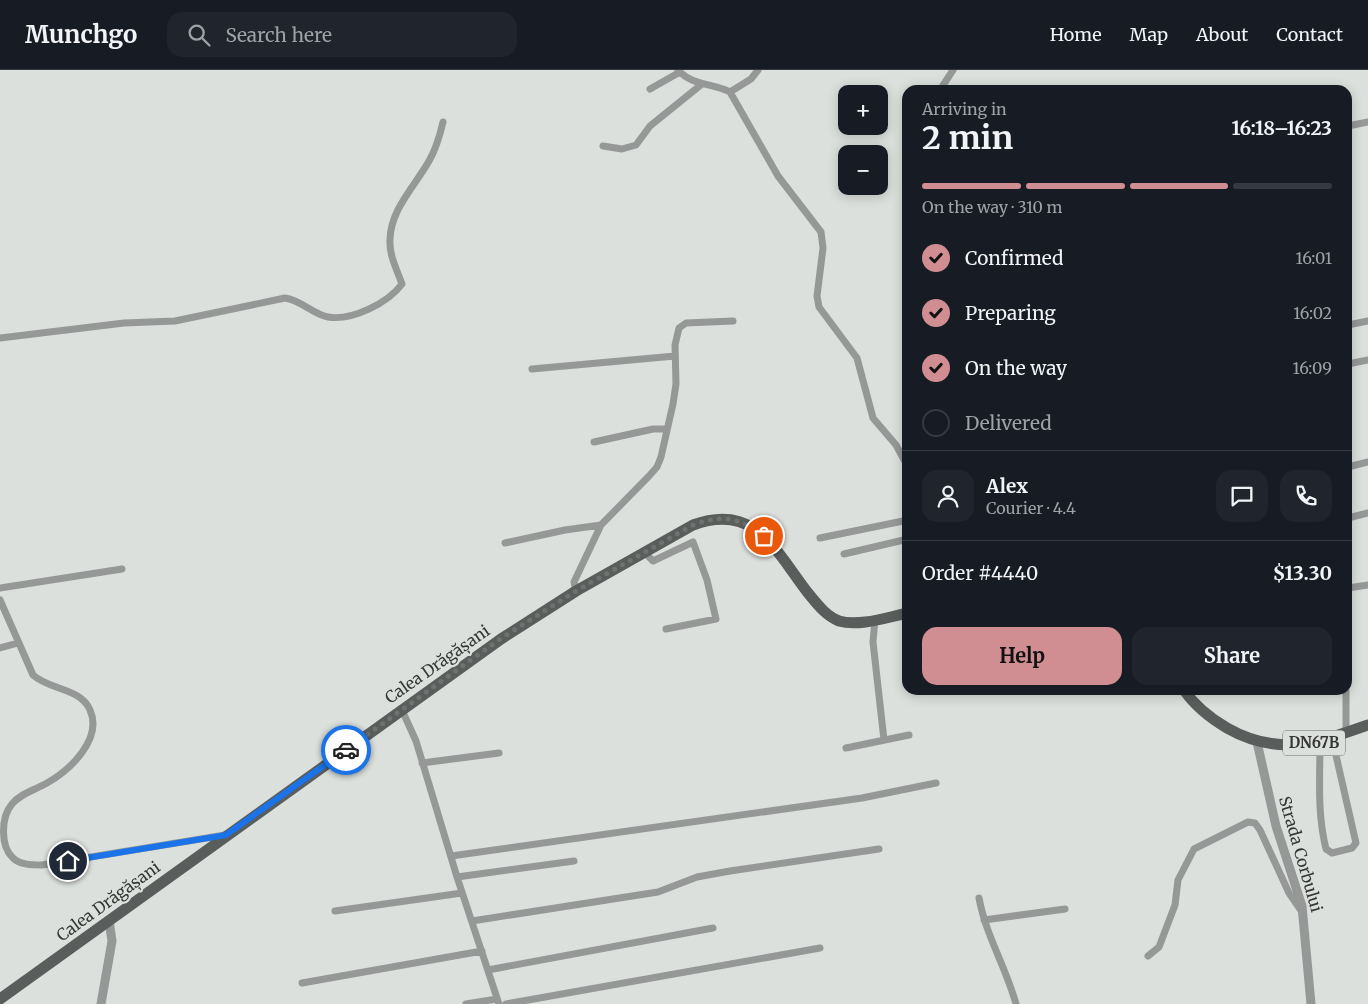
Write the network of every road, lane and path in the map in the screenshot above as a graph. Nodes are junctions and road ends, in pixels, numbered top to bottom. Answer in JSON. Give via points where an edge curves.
{"nodes":[{"id":1,"x":758,"y":70,"type":"edge"},
{"id":2,"x":953,"y":70,"type":"edge"},
{"id":3,"x":679,"y":71,"type":"edge"},
{"id":4,"x":702,"y":84,"type":"junction"},
{"id":5,"x":943,"y":85,"type":"edge"},
{"id":6,"x":650,"y":88,"type":"dead end"},
{"id":7,"x":730,"y":92,"type":"junction"},
{"id":8,"x":443,"y":122,"type":"dead end"},
{"id":9,"x":1368,"y":122,"type":"edge"},
{"id":10,"x":1352,"y":125,"type":"edge"},
{"id":11,"x":603,"y":146,"type":"dead end"},
{"id":12,"x":733,"y":321,"type":"dead end"},
{"id":13,"x":1368,"y":321,"type":"edge"},
{"id":14,"x":1352,"y":324,"type":"edge"},
{"id":15,"x":0,"y":338,"type":"edge"},
{"id":16,"x":675,"y":356,"type":"junction"},
{"id":17,"x":1368,"y":360,"type":"edge"},
{"id":18,"x":1352,"y":363,"type":"edge"},
{"id":19,"x":532,"y":369,"type":"dead end"},
{"id":20,"x":667,"y":429,"type":"junction"},
{"id":21,"x":594,"y":442,"type":"dead end"},
{"id":22,"x":902,"y":456,"type":"edge"},
{"id":23,"x":1368,"y":462,"type":"edge"},
{"id":24,"x":1352,"y":466,"type":"edge"},
{"id":25,"x":1368,"y":513,"type":"edge"},
{"id":26,"x":1352,"y":517,"type":"edge"},
{"id":27,"x":902,"y":521,"type":"edge"},
{"id":28,"x":601,"y":525,"type":"junction"},
{"id":29,"x":820,"y":538,"type":"dead end"},
{"id":30,"x":902,"y":541,"type":"edge"},
{"id":31,"x":505,"y":543,"type":"dead end"},
{"id":32,"x":644,"y":552,"type":"junction"},
{"id":33,"x":844,"y":554,"type":"dead end"},
{"id":34,"x":122,"y":569,"type":"dead end"},
{"id":35,"x":1368,"y":585,"type":"edge"},
{"id":36,"x":1352,"y":587,"type":"edge"},
{"id":37,"x":0,"y":588,"type":"edge"},
{"id":38,"x":576,"y":591,"type":"junction"},
{"id":39,"x":0,"y":600,"type":"edge"},
{"id":40,"x":902,"y":614,"type":"edge"},
{"id":41,"x":875,"y":619,"type":"junction"},
{"id":42,"x":666,"y":629,"type":"dead end"},
{"id":43,"x":18,"y":643,"type":"junction"},
{"id":44,"x":0,"y":648,"type":"edge"},
{"id":45,"x":1189,"y":695,"type":"edge"},
{"id":46,"x":1346,"y":695,"type":"edge"},
{"id":47,"x":402,"y":710,"type":"junction"},
{"id":48,"x":1368,"y":725,"type":"edge"},
{"id":49,"x":1346,"y":733,"type":"junction"},
{"id":50,"x":909,"y":735,"type":"dead end"},
{"id":51,"x":1332,"y":738,"type":"junction"},
{"id":52,"x":884,"y":740,"type":"junction"},
{"id":53,"x":1257,"y":742,"type":"junction"},
{"id":54,"x":1320,"y":742,"type":"junction"},
{"id":55,"x":846,"y":748,"type":"dead end"},
{"id":56,"x":499,"y":753,"type":"dead end"},
{"id":57,"x":422,"y":763,"type":"junction"},
{"id":58,"x":936,"y":783,"type":"dead end"},
{"id":59,"x":226,"y":835,"type":"junction"},
{"id":60,"x":878,"y":849,"type":"dead end"},
{"id":61,"x":451,"y":856,"type":"junction"},
{"id":62,"x":574,"y":861,"type":"dead end"},
{"id":63,"x":457,"y":877,"type":"junction"},
{"id":64,"x":462,"y":893,"type":"junction"},
{"id":65,"x":979,"y":898,"type":"dead end"},
{"id":66,"x":1065,"y":909,"type":"dead end"},
{"id":67,"x":335,"y":911,"type":"dead end"},
{"id":68,"x":1304,"y":915,"type":"junction"},
{"id":69,"x":109,"y":920,"type":"junction"},
{"id":70,"x":984,"y":920,"type":"junction"},
{"id":71,"x":472,"y":921,"type":"junction"},
{"id":72,"x":712,"y":928,"type":"dead end"},
{"id":73,"x":820,"y":948,"type":"dead end"},
{"id":74,"x":482,"y":951,"type":"junction"},
{"id":75,"x":1148,"y":956,"type":"dead end"},
{"id":76,"x":488,"y":970,"type":"junction"},
{"id":77,"x":302,"y":983,"type":"dead end"},
{"id":78,"x":0,"y":1000,"type":"edge"},
{"id":79,"x":498,"y":1001,"type":"edge"},
{"id":80,"x":101,"y":1004,"type":"edge"},
{"id":81,"x":466,"y":1004,"type":"edge"},
{"id":82,"x":506,"y":1004,"type":"edge"},
{"id":83,"x":1016,"y":1004,"type":"edge"},
{"id":84,"x":1311,"y":1004,"type":"edge"}],
"edges":[{"from":1,"to":7,"type":"street","via":[[751,79]]},
{"from":2,"to":5,"type":"street"},
{"from":3,"to":4,"type":"street","via":[[687,79]]},
{"from":3,"to":6,"type":"street"},
{"from":4,"to":7,"type":"street"},
{"from":4,"to":11,"type":"street","via":[[650,126],[636,145],[622,149]]},
{"from":7,"to":22,"type":"street","via":[[778,176],[821,232],[819,307],[857,358],[873,418]]},
{"from":8,"to":15,"type":"street","via":[[429,162],[391,227],[391,252],[402,284],[384,300],[349,315],[328,317],[296,300],[284,298],[175,321],[118,324]]},
{"from":9,"to":10,"type":"street"},
{"from":12,"to":16,"type":"street","via":[[686,323],[679,328]]},
{"from":13,"to":14,"type":"street"},
{"from":16,"to":19,"type":"street"},
{"from":16,"to":20,"type":"street","via":[[676,384]]},
{"from":17,"to":18,"type":"street"},
{"from":20,"to":21,"type":"street"},
{"from":20,"to":28,"type":"street","via":[[657,467]]},
{"from":23,"to":24,"type":"street"},
{"from":25,"to":26,"type":"street"},
{"from":27,"to":29,"type":"street"},
{"from":28,"to":31,"type":"street"},
{"from":28,"to":38,"type":"street","via":[[574,582]]},
{"from":30,"to":33,"type":"street"},
{"from":32,"to":38,"type":"main road","name":"Calea Drăgășani"},
{"from":32,"to":41,"type":"main road","name":"Calea Drăgășani","via":[[693,525],[711,518],[728,518],[747,524],[764,536],[830,616],[846,622]]},
{"from":32,"to":42,"type":"street","via":[[653,562],[693,542],[707,580],[716,619]]},
{"from":34,"to":37,"type":"street"},
{"from":35,"to":36,"type":"street"},
{"from":38,"to":47,"type":"main road","name":"Calea Drăgășani","via":[[500,639]]},
{"from":39,"to":43,"type":"street"},
{"from":40,"to":41,"type":"main road","name":"Calea Drăgășani"},
{"from":41,"to":52,"type":"street","via":[[873,642]]},
{"from":43,"to":44,"type":"street"},
{"from":43,"to":59,"type":"street","via":[[33,675],[39,681],[80,698],[91,710],[93,723],[88,745],[75,760],[48,783],[22,796],[7,810],[4,835],[7,850],[13,858],[30,865],[42,865]]},
{"from":45,"to":53,"type":"main road","number":"DN67B","via":[[1210,717]]},
{"from":46,"to":49,"type":"street"},
{"from":47,"to":57,"type":"street"},
{"from":47,"to":59,"type":"main road","name":"Calea Drăgășani"},
{"from":48,"to":49,"type":"main road","number":"DN67B"},
{"from":49,"to":51,"type":"main road","number":"DN67B"},
{"from":50,"to":52,"type":"street"},
{"from":51,"to":54,"type":"main road","number":"DN67B"},
{"from":51,"to":54,"type":"street","via":[[1356,843],[1352,848],[1332,853],[1326,849],[1318,794]]},
{"from":52,"to":55,"type":"street"},
{"from":53,"to":54,"type":"main road","number":"DN67B","via":[[1286,746]]},
{"from":53,"to":68,"type":"street","name":"Strada Corbului","via":[[1276,826]]},
{"from":56,"to":57,"type":"street"},
{"from":57,"to":61,"type":"street"},
{"from":58,"to":61,"type":"street","via":[[862,798]]},
{"from":59,"to":69,"type":"main road","name":"Calea Drăgășani"},
{"from":60,"to":71,"type":"street","via":[[697,876],[658,892]]},
{"from":61,"to":63,"type":"street"},
{"from":62,"to":63,"type":"street"},
{"from":63,"to":64,"type":"street"},
{"from":64,"to":67,"type":"street"},
{"from":64,"to":71,"type":"street"},
{"from":65,"to":70,"type":"street"},
{"from":66,"to":70,"type":"street"},
{"from":68,"to":75,"type":"street","via":[[1289,893],[1260,830],[1255,823],[1248,822],[1194,849],[1178,880],[1176,905],[1159,947]]},
{"from":68,"to":84,"type":"street","name":"Strada Corbului"},
{"from":69,"to":78,"type":"main road","name":"Calea Drăgășani"},
{"from":69,"to":80,"type":"street","via":[[112,941]]},
{"from":70,"to":83,"type":"street"},
{"from":71,"to":74,"type":"street"},
{"from":72,"to":76,"type":"street"},
{"from":73,"to":82,"type":"street"},
{"from":74,"to":76,"type":"street"},
{"from":74,"to":77,"type":"street"},
{"from":76,"to":79,"type":"street"},
{"from":79,"to":81,"type":"street"}]}
